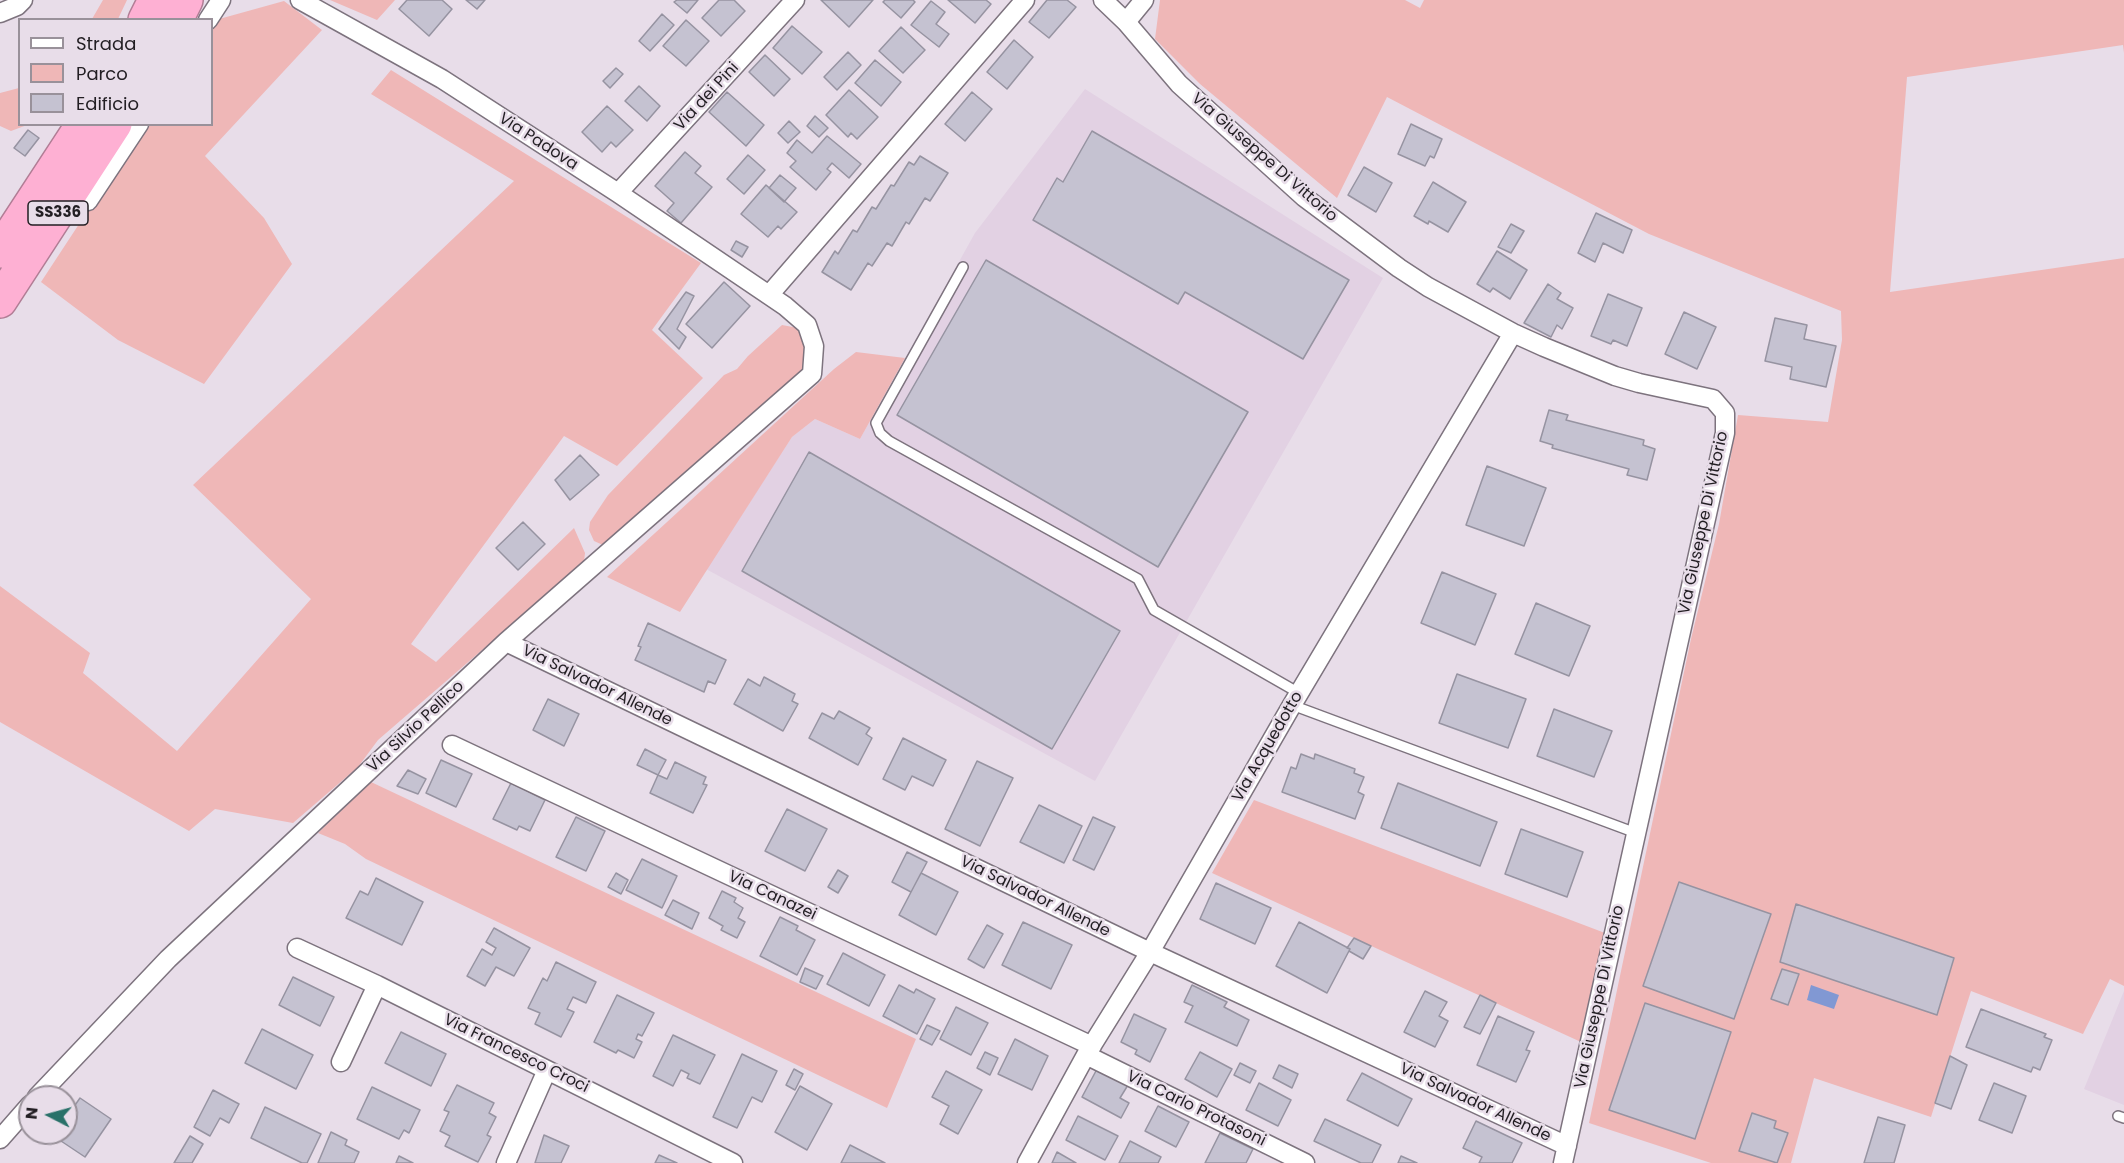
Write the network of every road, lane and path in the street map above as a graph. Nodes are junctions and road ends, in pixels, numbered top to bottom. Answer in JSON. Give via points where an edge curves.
{"nodes":[{"id":1,"x":23,"y":0,"type":"edge"},
{"id":2,"x":155,"y":0,"type":"edge"},
{"id":3,"x":186,"y":0,"type":"edge"},
{"id":4,"x":221,"y":0,"type":"edge"},
{"id":5,"x":300,"y":0,"type":"edge"},
{"id":6,"x":795,"y":0,"type":"edge"},
{"id":7,"x":1025,"y":0,"type":"edge"},
{"id":8,"x":1103,"y":0,"type":"edge"},
{"id":9,"x":1144,"y":0,"type":"edge"},
{"id":10,"x":0,"y":13,"type":"edge"},
{"id":11,"x":146,"y":18,"type":"edge"},
{"id":12,"x":177,"y":18,"type":"edge"},
{"id":13,"x":209,"y":18,"type":"edge"},
{"id":14,"x":1126,"y":21,"type":"junction"},
{"id":15,"x":82,"y":126,"type":"edge"},
{"id":16,"x":114,"y":126,"type":"edge"},
{"id":17,"x":138,"y":126,"type":"edge"},
{"id":18,"x":618,"y":193,"type":"junction"},
{"id":19,"x":88,"y":201,"type":"dead end"},
{"id":20,"x":0,"y":251,"type":"edge"},
{"id":21,"x":963,"y":267,"type":"dead end"},
{"id":22,"x":769,"y":295,"type":"junction"},
{"id":23,"x":0,"y":301,"type":"edge"},
{"id":24,"x":1513,"y":333,"type":"junction"},
{"id":25,"x":812,"y":374,"type":"joint"},
{"id":26,"x":506,"y":642,"type":"junction"},
{"id":27,"x":1295,"y":699,"type":"junction"},
{"id":28,"x":452,"y":745,"type":"dead end"},
{"id":29,"x":1636,"y":833,"type":"junction"},
{"id":30,"x":297,"y":948,"type":"dead end"},
{"id":31,"x":1150,"y":952,"type":"junction"},
{"id":32,"x":377,"y":986,"type":"junction"},
{"id":33,"x":1089,"y":1051,"type":"junction"},
{"id":34,"x":341,"y":1062,"type":"dead end"},
{"id":35,"x":548,"y":1070,"type":"junction"},
{"id":36,"x":48,"y":1085,"type":"edge"},
{"id":37,"x":18,"y":1119,"type":"edge"},
{"id":38,"x":0,"y":1139,"type":"edge"},
{"id":39,"x":1565,"y":1155,"type":"edge"},
{"id":40,"x":506,"y":1163,"type":"edge"},
{"id":41,"x":733,"y":1163,"type":"edge"},
{"id":42,"x":1027,"y":1163,"type":"edge"},
{"id":43,"x":1305,"y":1163,"type":"edge"}],
"edges":[{"from":1,"to":10,"type":"street"},
{"from":2,"to":11,"type":"highway"},
{"from":3,"to":12,"type":"highway"},
{"from":4,"to":13,"type":"street"},
{"from":5,"to":18,"type":"street","name":"Via Padova","via":[[442,79]]},
{"from":6,"to":18,"type":"street","name":"Via dei Pini"},
{"from":7,"to":22,"type":"street"},
{"from":8,"to":14,"type":"street","name":"Via Giuseppe Di Vittorio"},
{"from":9,"to":14,"type":"street"},
{"from":14,"to":24,"type":"street","name":"Via Giuseppe Di Vittorio","via":[[1179,84],[1313,204],[1428,287]]},
{"from":15,"to":20,"type":"highway","number":"SS336"},
{"from":16,"to":23,"type":"highway","number":"SS336"},
{"from":17,"to":19,"type":"street"},
{"from":18,"to":22,"type":"street","name":"Via Padova"},
{"from":21,"to":27,"type":"lane","via":[[876,423],[880,433],[1138,579],[1154,610]]},
{"from":22,"to":25,"type":"street","name":"Via Padova","via":[[807,325],[814,346]]},
{"from":24,"to":27,"type":"street","name":"Via Acquedotto"},
{"from":24,"to":29,"type":"street","name":"Via Giuseppe Di Vittorio","via":[[1615,376],[1713,399],[1725,413],[1725,433]]},
{"from":25,"to":26,"type":"street","name":"Via Silvio Pellico"},
{"from":26,"to":31,"type":"street","name":"Via Salvador Allende"},
{"from":26,"to":36,"type":"street","name":"Via Silvio Pellico","via":[[168,960]]},
{"from":27,"to":29,"type":"lane"},
{"from":27,"to":31,"type":"street","name":"Via Acquedotto"},
{"from":28,"to":33,"type":"street","name":"Via Canazei"},
{"from":29,"to":39,"type":"street","name":"Via Giuseppe Di Vittorio"},
{"from":30,"to":32,"type":"street","name":"Via Francesco Croci"},
{"from":31,"to":33,"type":"street","name":"Via Acquedotto"},
{"from":31,"to":39,"type":"street","name":"Via Salvador Allende"},
{"from":32,"to":34,"type":"street"},
{"from":32,"to":35,"type":"street","name":"Via Francesco Croci"},
{"from":33,"to":42,"type":"street","name":"Via Acquedotto"},
{"from":33,"to":43,"type":"street","name":"Via Carlo Protasoni"},
{"from":35,"to":40,"type":"street"},
{"from":35,"to":41,"type":"street","name":"Via Francesco Croci"},
{"from":37,"to":38,"type":"street"}]}
